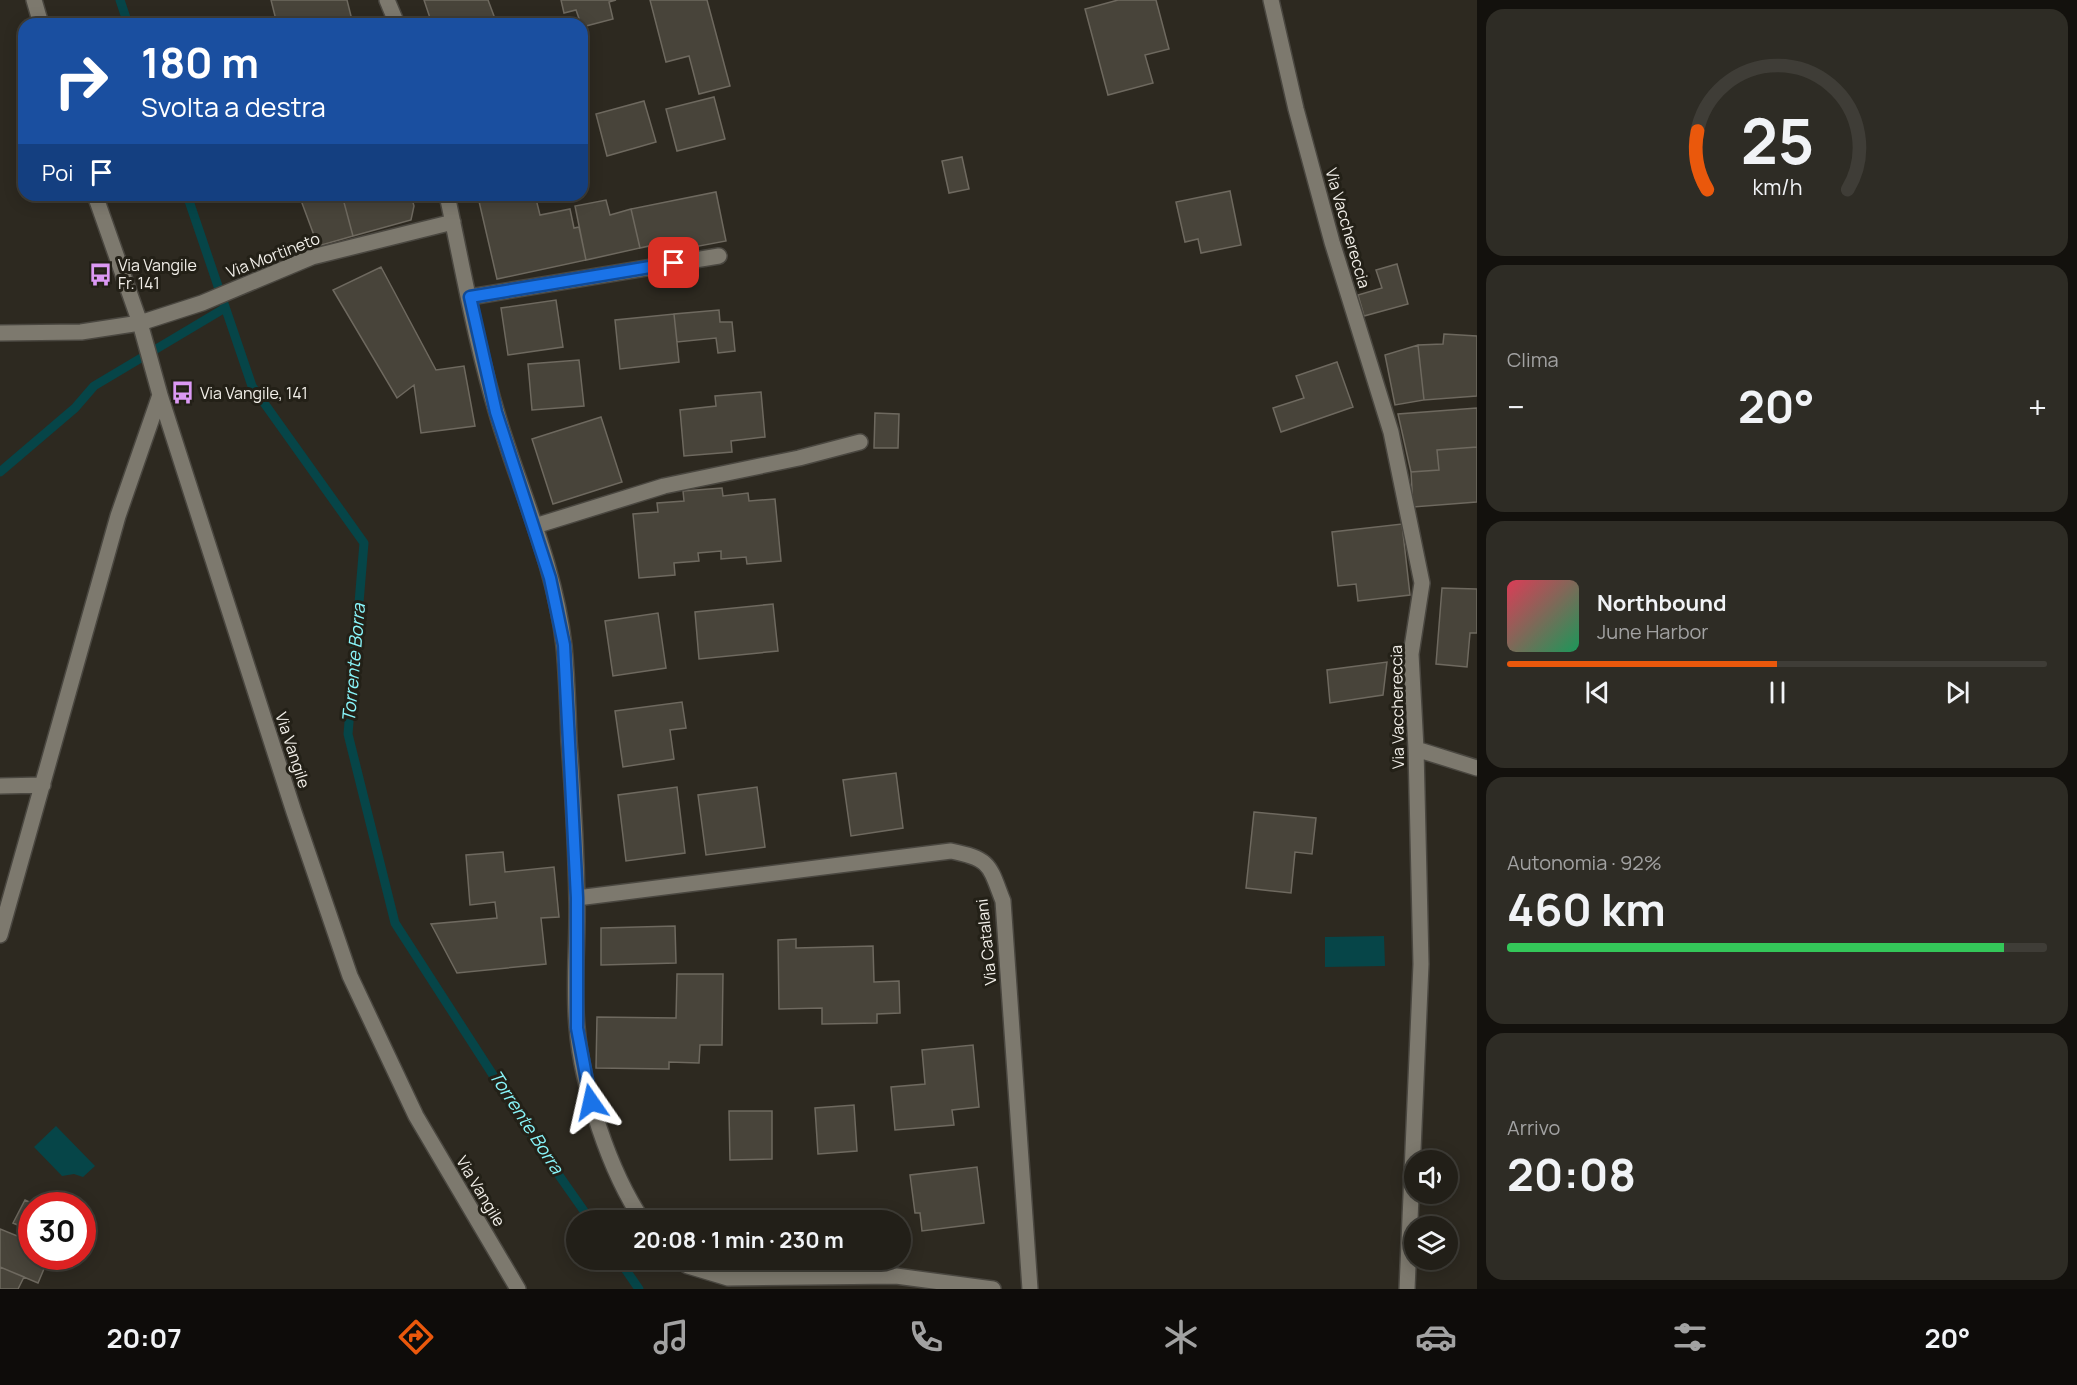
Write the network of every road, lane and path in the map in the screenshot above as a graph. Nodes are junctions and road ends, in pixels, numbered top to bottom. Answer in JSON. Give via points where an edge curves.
{"nodes":[{"id":1,"x":34,"y":0,"type":"edge"},
{"id":2,"x":387,"y":0,"type":"edge"},
{"id":3,"x":1271,"y":0,"type":"edge"},
{"id":4,"x":39,"y":18,"type":"edge"},
{"id":5,"x":394,"y":18,"type":"edge"},
{"id":6,"x":96,"y":201,"type":"edge"},
{"id":7,"x":448,"y":201,"type":"edge"},
{"id":8,"x":453,"y":222,"type":"junction"},
{"id":9,"x":719,"y":256,"type":"dead end"},
{"id":10,"x":470,"y":297,"type":"junction"},
{"id":11,"x":140,"y":323,"type":"junction"},
{"id":12,"x":0,"y":333,"type":"edge"},
{"id":13,"x":160,"y":395,"type":"junction"},
{"id":14,"x":860,"y":442,"type":"dead end"},
{"id":15,"x":535,"y":526,"type":"junction"},
{"id":16,"x":1416,"y":748,"type":"junction"},
{"id":17,"x":1477,"y":768,"type":"edge"},
{"id":18,"x":42,"y":785,"type":"junction"},
{"id":19,"x":0,"y":786,"type":"edge"},
{"id":20,"x":577,"y":898,"type":"junction"},
{"id":21,"x":0,"y":935,"type":"edge"},
{"id":22,"x":635,"y":1210,"type":"edge"},
{"id":23,"x":701,"y":1270,"type":"edge"},
{"id":24,"x":518,"y":1289,"type":"edge"},
{"id":25,"x":993,"y":1289,"type":"edge"},
{"id":26,"x":1030,"y":1289,"type":"edge"},
{"id":27,"x":1407,"y":1289,"type":"edge"}],
"edges":[{"from":1,"to":4,"type":"street"},
{"from":2,"to":5,"type":"street"},
{"from":3,"to":16,"type":"street","name":"Via Vacchereccia","via":[[1332,242],[1391,432],[1417,552],[1422,583],[1411,654]]},
{"from":6,"to":11,"type":"street","name":"Via Vangile"},
{"from":7,"to":8,"type":"street"},
{"from":8,"to":10,"type":"street"},
{"from":8,"to":11,"type":"street","name":"Via Mortineto","via":[[312,257],[202,303]]},
{"from":9,"to":10,"type":"street"},
{"from":10,"to":15,"type":"street","via":[[496,412]]},
{"from":11,"to":12,"type":"street","name":"Via Mortineto","via":[[81,332]]},
{"from":11,"to":13,"type":"street","name":"Via Vangile"},
{"from":13,"to":18,"type":"street","via":[[118,516]]},
{"from":13,"to":24,"type":"street","name":"Via Vangile","via":[[350,976],[416,1116]]},
{"from":14,"to":15,"type":"street","via":[[664,486]]},
{"from":15,"to":20,"type":"street","via":[[564,645]]},
{"from":16,"to":17,"type":"street"},
{"from":16,"to":27,"type":"street","name":"Via Vacchereccia","via":[[1421,964]]},
{"from":18,"to":19,"type":"street"},
{"from":18,"to":21,"type":"street"},
{"from":20,"to":22,"type":"street","via":[[577,1028],[591,1102]]},
{"from":20,"to":26,"type":"street","name":"Via Catalani","via":[[951,852],[975,856],[990,869],[1003,901]]},
{"from":23,"to":25,"type":"street","via":[[728,1278],[896,1276]]}]}
